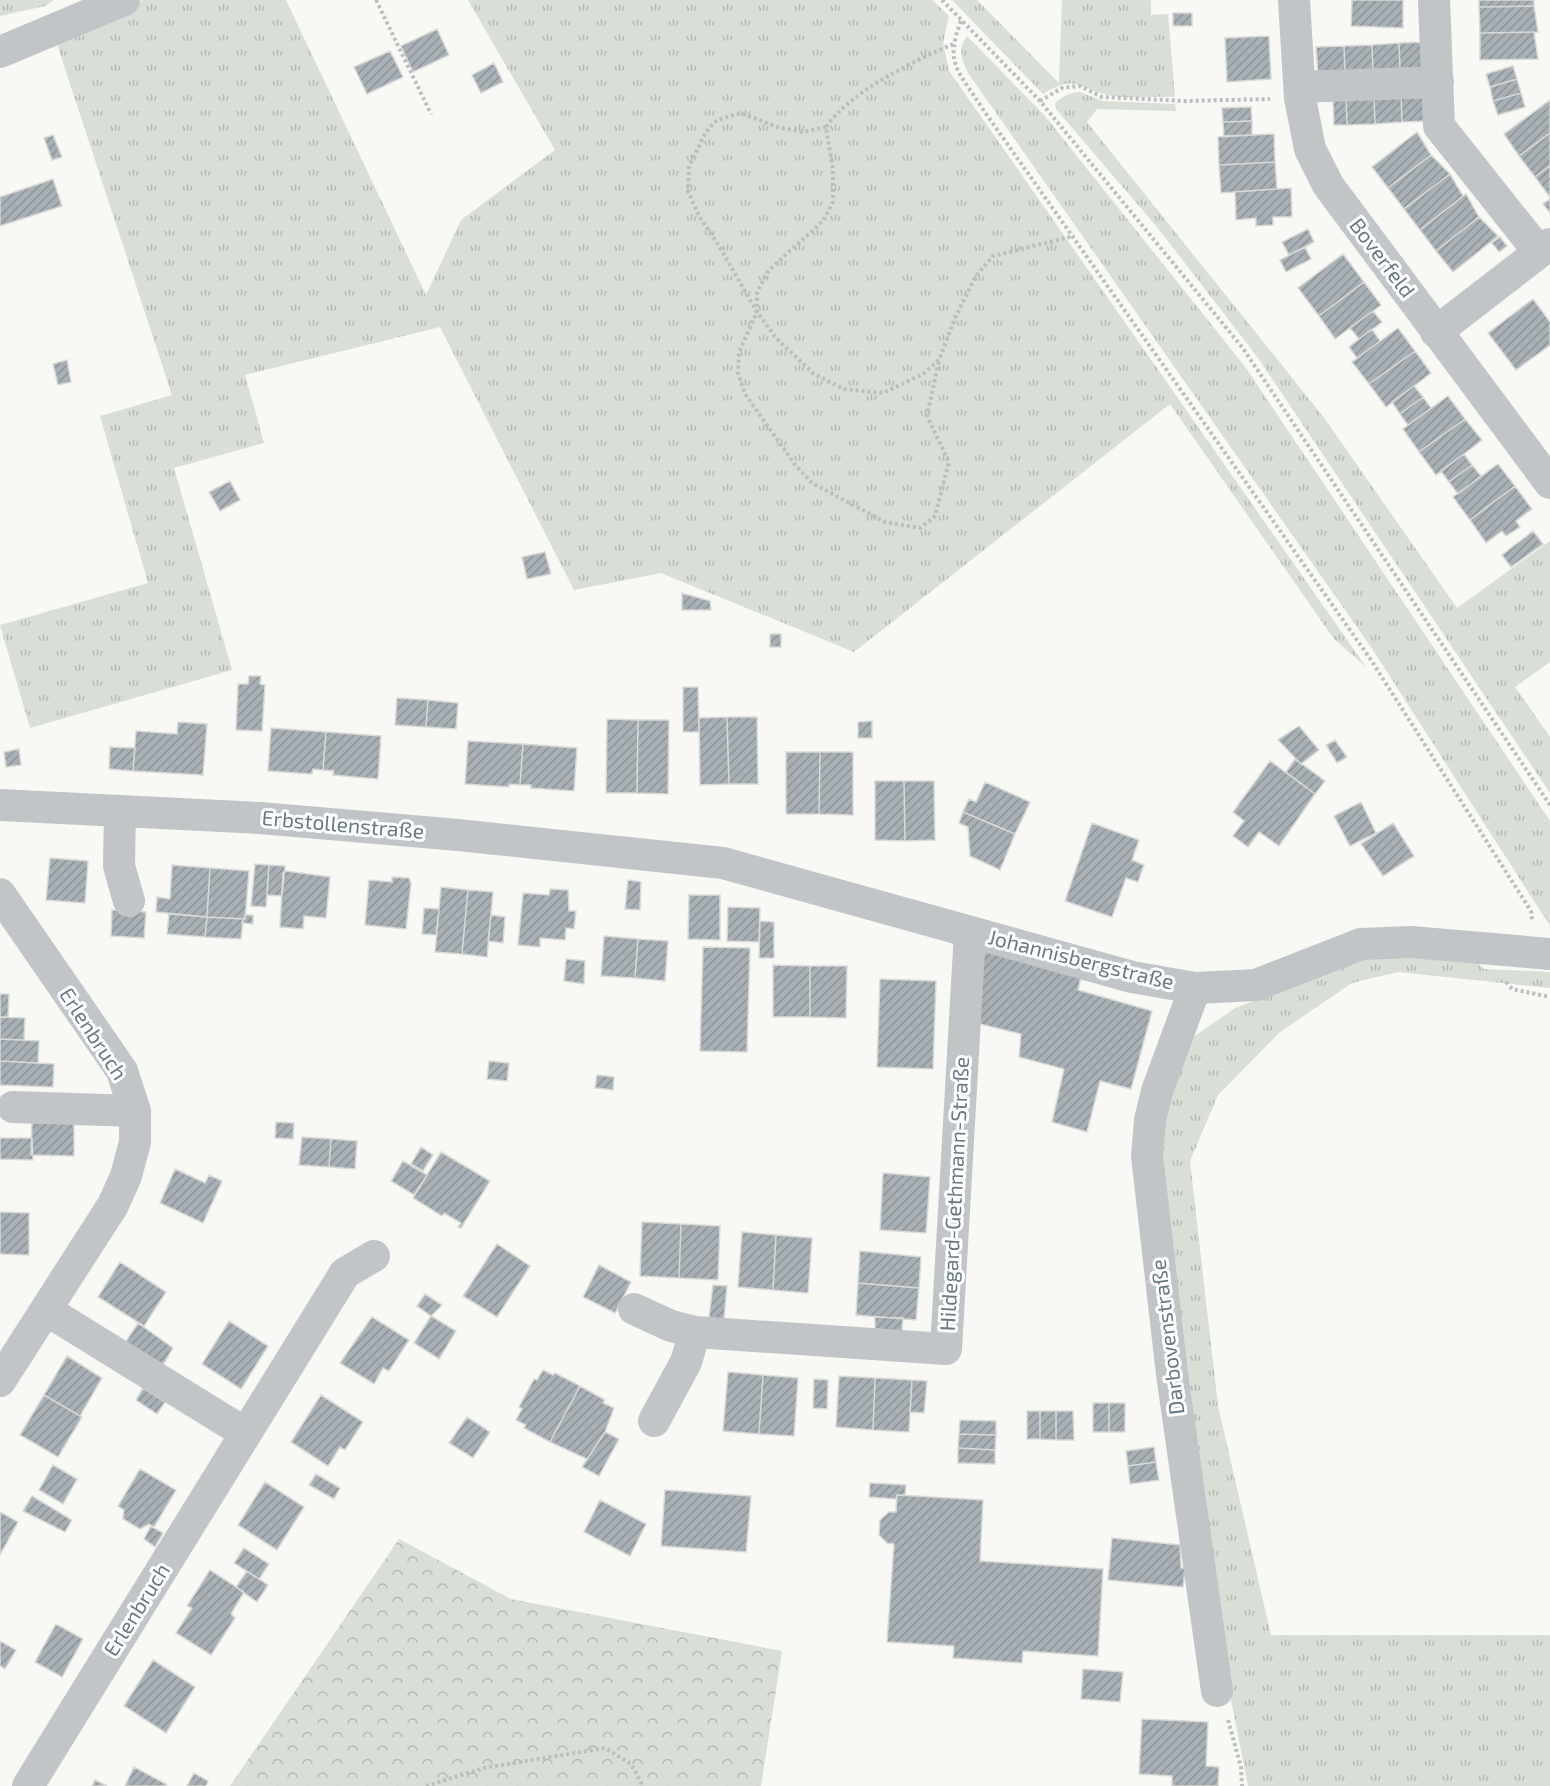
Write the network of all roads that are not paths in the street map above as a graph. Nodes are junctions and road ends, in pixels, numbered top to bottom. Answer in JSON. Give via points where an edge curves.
{"nodes":[{"id":1,"x":123,"y":0,"type":"edge"},
{"id":2,"x":1294,"y":0,"type":"edge"},
{"id":3,"x":1434,"y":0,"type":"edge"},
{"id":4,"x":0,"y":52,"type":"edge"},
{"id":5,"x":1438,"y":82,"type":"junction"},
{"id":6,"x":1300,"y":92,"type":"junction"},
{"id":7,"x":1545,"y":248,"type":"edge"},
{"id":8,"x":1436,"y":332,"type":"junction"},
{"id":9,"x":1550,"y":483,"type":"edge"},
{"id":10,"x":0,"y":805,"type":"edge"},
{"id":11,"x":120,"y":811,"type":"junction"},
{"id":12,"x":686,"y":858,"type":"joint"},
{"id":13,"x":0,"y":894,"type":"edge"},
{"id":14,"x":129,"y":901,"type":"dead end"},
{"id":15,"x":970,"y":932,"type":"junction"},
{"id":16,"x":1545,"y":954,"type":"edge"},
{"id":17,"x":1195,"y":988,"type":"junction"},
{"id":18,"x":13,"y":1107,"type":"dead end"},
{"id":19,"x":135,"y":1111,"type":"junction"},
{"id":20,"x":374,"y":1256,"type":"dead end"},
{"id":21,"x":634,"y":1309,"type":"dead end"},
{"id":22,"x":46,"y":1310,"type":"junction"},
{"id":23,"x":695,"y":1332,"type":"junction"},
{"id":24,"x":0,"y":1381,"type":"edge"},
{"id":25,"x":654,"y":1421,"type":"dead end"},
{"id":26,"x":245,"y":1433,"type":"junction"},
{"id":27,"x":1217,"y":1691,"type":"road end"},
{"id":28,"x":28,"y":1786,"type":"edge"}],
"edges":[{"from":1,"to":4,"type":"street"},
{"from":2,"to":6,"type":"street","name":"Boverfeld"},
{"from":3,"to":5,"type":"street"},
{"from":5,"to":6,"type":"street"},
{"from":5,"to":7,"type":"street","via":[[1440,126]]},
{"from":6,"to":8,"type":"street","name":"Boverfeld","via":[[1310,149],[1328,185]]},
{"from":7,"to":8,"type":"street"},
{"from":8,"to":9,"type":"street","name":"Boverfeld"},
{"from":10,"to":11,"type":"street","name":"Erbstollenstraße"},
{"from":11,"to":12,"type":"street","name":"Erbstollenstraße","via":[[260,818]]},
{"from":11,"to":14,"type":"street","via":[[119,866]]},
{"from":12,"to":15,"type":"street","name":"Johannisbergstraße","via":[[723,863]]},
{"from":13,"to":19,"type":"street","name":"Erlenbruch","via":[[122,1071]]},
{"from":15,"to":17,"type":"street","name":"Johannisbergstraße","via":[[1132,977]]},
{"from":15,"to":23,"type":"street","name":"Hildegard-Gethmann-Straße","via":[[946,1349]]},
{"from":16,"to":17,"type":"street","name":"Johannisbergstraße","via":[[1411,942],[1361,944],[1256,985]]},
{"from":17,"to":27,"type":"street","name":"Darbovenstraße","via":[[1157,1091],[1147,1156],[1172,1374]]},
{"from":18,"to":19,"type":"street"},
{"from":19,"to":22,"type":"street","name":"Erlenbruch","via":[[135,1142],[122,1185]]},
{"from":20,"to":26,"type":"street","name":"Erlenbruch","via":[[345,1273]]},
{"from":21,"to":23,"type":"street","name":"Hildegard-Gethmann-Straße"},
{"from":22,"to":24,"type":"street","name":"Erlenbruch"},
{"from":22,"to":26,"type":"street"},
{"from":23,"to":25,"type":"street","via":[[686,1362]]},
{"from":26,"to":28,"type":"street","name":"Erlenbruch"}]}
